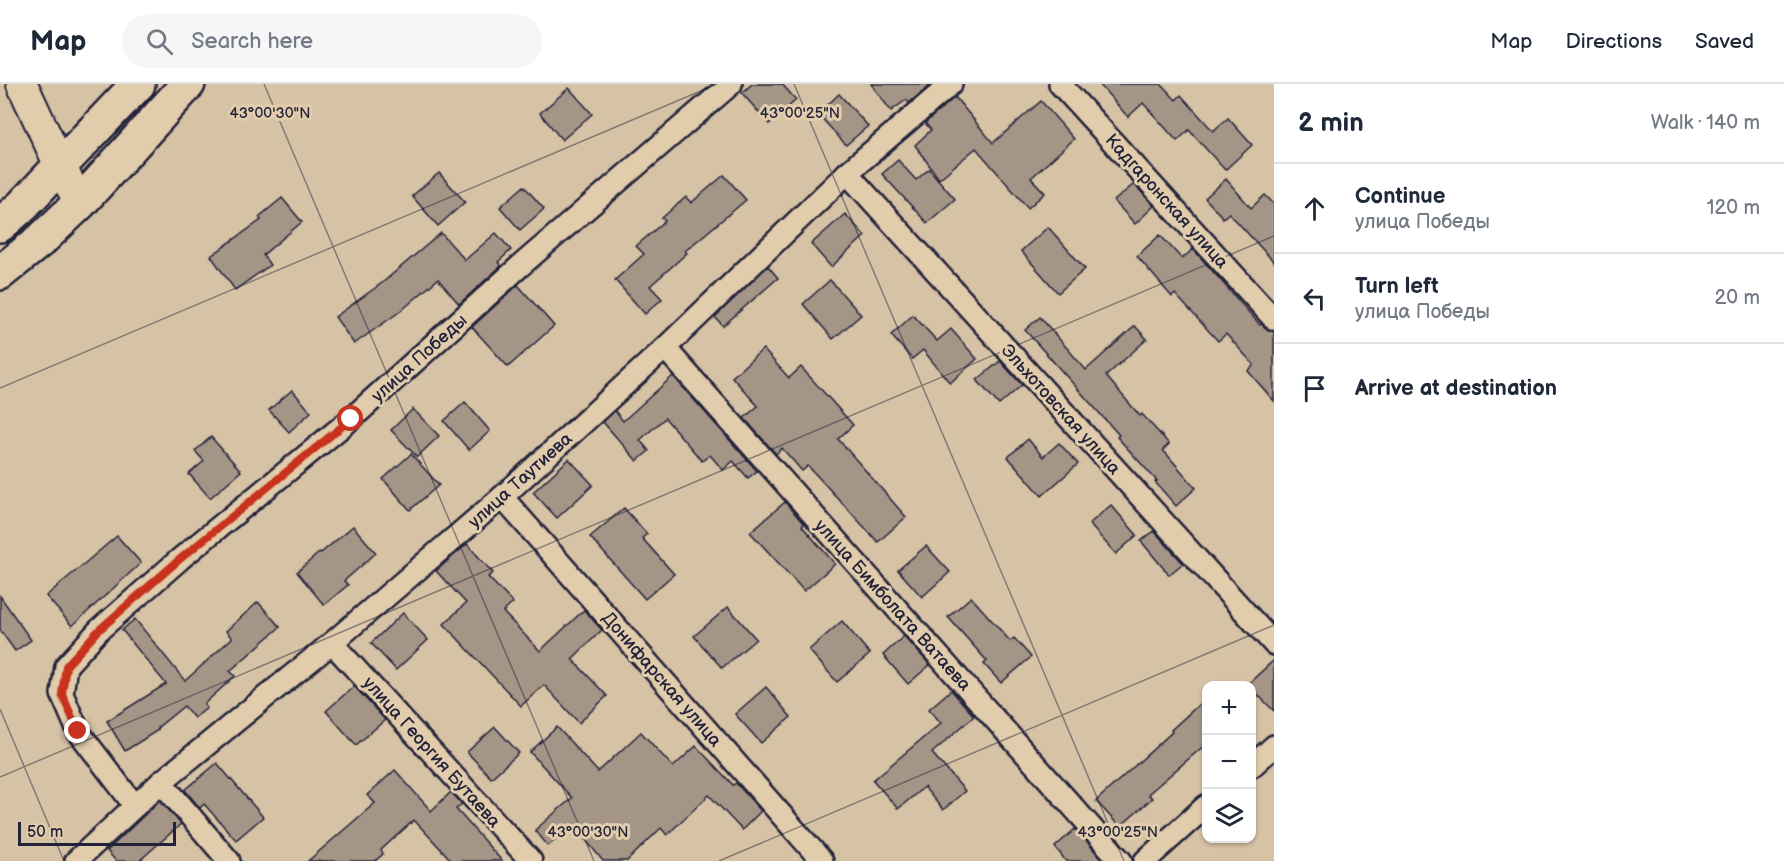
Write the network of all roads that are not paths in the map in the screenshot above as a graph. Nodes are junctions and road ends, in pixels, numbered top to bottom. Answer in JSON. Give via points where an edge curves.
{"nodes":[{"id":1,"x":22,"y":84,"type":"edge"},
{"id":2,"x":138,"y":84,"type":"edge"},
{"id":3,"x":188,"y":84,"type":"edge"},
{"id":4,"x":731,"y":84,"type":"edge"},
{"id":5,"x":951,"y":84,"type":"edge"},
{"id":6,"x":1060,"y":84,"type":"edge"},
{"id":7,"x":60,"y":166,"type":"junction"},
{"id":8,"x":847,"y":173,"type":"junction"},
{"id":9,"x":80,"y":203,"type":"junction"},
{"id":10,"x":0,"y":225,"type":"edge"},
{"id":11,"x":0,"y":273,"type":"edge"},
{"id":12,"x":1274,"y":319,"type":"edge"},
{"id":13,"x":665,"y":348,"type":"junction"},
{"id":14,"x":501,"y":497,"type":"junction"},
{"id":15,"x":332,"y":643,"type":"junction"},
{"id":16,"x":1274,"y":644,"type":"edge"},
{"id":17,"x":1274,"y":746,"type":"edge"},
{"id":18,"x":1256,"y":762,"type":"edge"},
{"id":19,"x":161,"y":782,"type":"junction"},
{"id":20,"x":135,"y":806,"type":"junction"},
{"id":21,"x":1202,"y":810,"type":"edge"},
{"id":22,"x":76,"y":861,"type":"edge"},
{"id":23,"x":229,"y":861,"type":"edge"},
{"id":24,"x":531,"y":861,"type":"edge"},
{"id":25,"x":822,"y":861,"type":"edge"},
{"id":26,"x":1121,"y":861,"type":"edge"},
{"id":27,"x":1144,"y":861,"type":"edge"}],
"edges":[{"from":1,"to":7,"type":"street"},
{"from":2,"to":7,"type":"main road"},
{"from":3,"to":9,"type":"main road"},
{"from":4,"to":20,"type":"street","name":"улица Победы","via":[[351,419],[180,559],[99,630],[66,666],[62,694],[78,731]]},
{"from":5,"to":8,"type":"street","name":"улица Таутиева"},
{"from":6,"to":12,"type":"street","name":"Кадгаронская улица"},
{"from":7,"to":9,"type":"street"},
{"from":7,"to":10,"type":"main road"},
{"from":8,"to":13,"type":"street","name":"улица Таутиева"},
{"from":8,"to":16,"type":"street","name":"Эльхотовская улица"},
{"from":9,"to":11,"type":"main road"},
{"from":13,"to":14,"type":"street","name":"улица Таутиева"},
{"from":13,"to":26,"type":"street","name":"улица Бимболата Ватаева"},
{"from":14,"to":15,"type":"street","name":"улица Таутиева"},
{"from":14,"to":25,"type":"street","name":"Донифарская улица"},
{"from":15,"to":19,"type":"street","name":"улица Таутиева"},
{"from":15,"to":24,"type":"street","name":"улица Георгия Бутаева"},
{"from":17,"to":18,"type":"street"},
{"from":19,"to":20,"type":"street","name":"улица Таутиева"},
{"from":19,"to":23,"type":"street"},
{"from":20,"to":22,"type":"street","name":"улица Таутиева"},
{"from":21,"to":27,"type":"street"}]}
